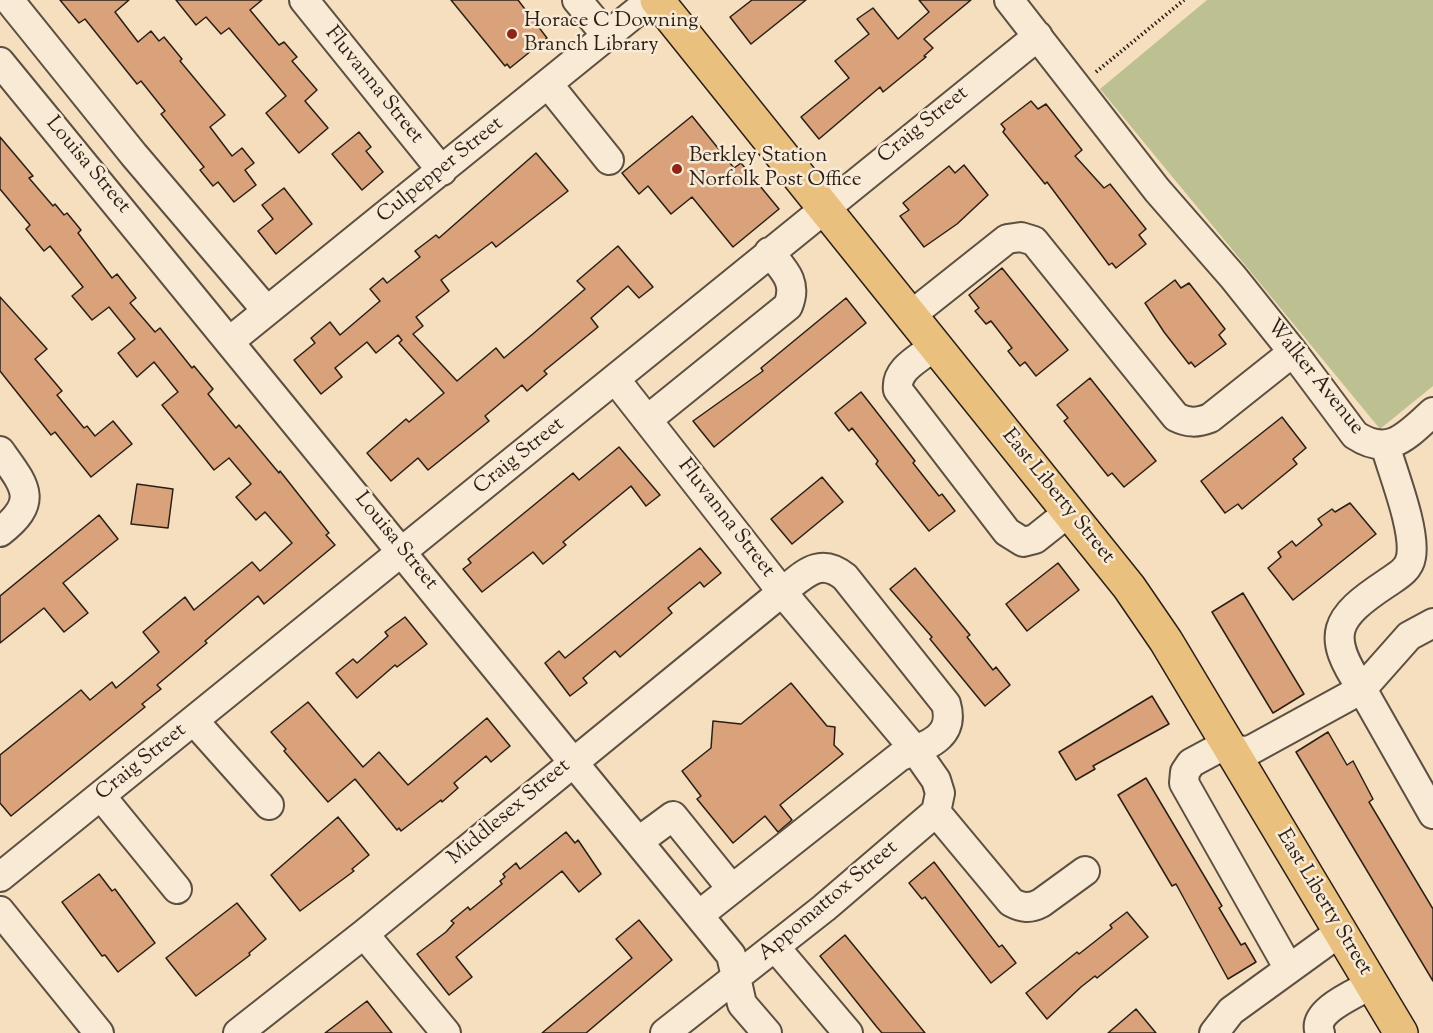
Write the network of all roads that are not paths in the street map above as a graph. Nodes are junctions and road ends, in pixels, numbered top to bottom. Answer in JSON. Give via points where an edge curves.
{"nodes":[{"id":1,"x":9,"y":0,"type":"edge"},
{"id":2,"x":304,"y":0,"type":"edge"},
{"id":3,"x":577,"y":0,"type":"edge"},
{"id":4,"x":651,"y":0,"type":"edge"},
{"id":5,"x":657,"y":0,"type":"edge"},
{"id":6,"x":1009,"y":0,"type":"edge"},
{"id":7,"x":607,"y":36,"type":"junction"},
{"id":8,"x":1038,"y":36,"type":"junction"},
{"id":9,"x":0,"y":62,"type":"edge"},
{"id":10,"x":548,"y":84,"type":"junction"},
{"id":11,"x":99,"y":112,"type":"junction"},
{"id":12,"x":64,"y":139,"type":"junction"},
{"id":13,"x":609,"y":160,"type":"dead end"},
{"id":14,"x":442,"y":171,"type":"junction"},
{"id":15,"x":823,"y":208,"type":"junction"},
{"id":16,"x":769,"y":252,"type":"junction"},
{"id":17,"x":267,"y":312,"type":"junction"},
{"id":18,"x":910,"y":316,"type":"junction"},
{"id":19,"x":230,"y":341,"type":"junction"},
{"id":20,"x":935,"y":346,"type":"junction"},
{"id":21,"x":1293,"y":352,"type":"junction"},
{"id":22,"x":615,"y":379,"type":"junction"},
{"id":23,"x":1433,"y":412,"type":"edge"},
{"id":24,"x":647,"y":420,"type":"junction"},
{"id":25,"x":1385,"y":446,"type":"junction"},
{"id":26,"x":0,"y":451,"type":"edge"},
{"id":27,"x":1068,"y":512,"type":"junction"},
{"id":28,"x":0,"y":532,"type":"edge"},
{"id":29,"x":402,"y":551,"type":"junction"},
{"id":30,"x":782,"y":592,"type":"junction"},
{"id":31,"x":1433,"y":623,"type":"edge"},
{"id":32,"x":1362,"y":689,"type":"junction"},
{"id":33,"x":194,"y":721,"type":"junction"},
{"id":34,"x":915,"y":750,"type":"junction"},
{"id":35,"x":1232,"y":750,"type":"junction"},
{"id":36,"x":573,"y":760,"type":"junction"},
{"id":37,"x":101,"y":796,"type":"junction"},
{"id":38,"x":269,"y":805,"type":"dead end"},
{"id":39,"x":936,"y":812,"type":"junction"},
{"id":40,"x":1433,"y":814,"type":"edge"},
{"id":41,"x":639,"y":841,"type":"junction"},
{"id":42,"x":1085,"y":871,"type":"dead end"},
{"id":43,"x":0,"y":876,"type":"edge"},
{"id":44,"x":177,"y":889,"type":"dead end"},
{"id":45,"x":732,"y":890,"type":"junction"},
{"id":46,"x":0,"y":911,"type":"edge"},
{"id":47,"x":699,"y":915,"type":"junction"},
{"id":48,"x":1340,"y":932,"type":"junction"},
{"id":49,"x":364,"y":934,"type":"junction"},
{"id":50,"x":775,"y":947,"type":"junction"},
{"id":51,"x":1289,"y":969,"type":"junction"},
{"id":52,"x":736,"y":978,"type":"junction"},
{"id":53,"x":1372,"y":984,"type":"junction"},
{"id":54,"x":99,"y":1033,"type":"edge"},
{"id":55,"x":238,"y":1033,"type":"edge"},
{"id":56,"x":446,"y":1033,"type":"edge"},
{"id":57,"x":665,"y":1033,"type":"edge"},
{"id":58,"x":767,"y":1033,"type":"edge"},
{"id":59,"x":848,"y":1033,"type":"edge"},
{"id":60,"x":1214,"y":1033,"type":"edge"},
{"id":61,"x":1320,"y":1033,"type":"edge"},
{"id":62,"x":1401,"y":1033,"type":"edge"}],
"edges":[{"from":1,"to":11,"type":"street","name":"Louisa Street"},
{"from":2,"to":14,"type":"street","name":"Fluvanna Street"},
{"from":3,"to":7,"type":"street"},
{"from":4,"to":7,"type":"street","name":"Culpepper Street"},
{"from":5,"to":15,"type":"main road","name":"East Liberty Street"},
{"from":6,"to":8,"type":"street","name":"Walker Avenue"},
{"from":7,"to":10,"type":"street","name":"Culpepper Street"},
{"from":8,"to":15,"type":"street","name":"Craig Street"},
{"from":8,"to":21,"type":"street","name":"Walker Avenue","via":[[1157,190]]},
{"from":9,"to":12,"type":"street","name":"Louisa Street"},
{"from":10,"to":13,"type":"street"},
{"from":10,"to":14,"type":"street","name":"Culpepper Street"},
{"from":11,"to":12,"type":"street"},
{"from":11,"to":17,"type":"street","name":"Louisa Street"},
{"from":12,"to":19,"type":"street","name":"Louisa Street"},
{"from":14,"to":17,"type":"street","name":"Culpepper Street"},
{"from":15,"to":16,"type":"street","name":"Craig Street"},
{"from":15,"to":18,"type":"main road","name":"East Liberty Street"},
{"from":16,"to":22,"type":"street","name":"Craig Street"},
{"from":16,"to":24,"type":"street","via":[[792,283],[793,295],[788,306]]},
{"from":17,"to":19,"type":"street","name":"Culpepper Street"},
{"from":18,"to":20,"type":"main road","name":"East Liberty Street"},
{"from":18,"to":21,"type":"street","via":[[1007,239],[1021,237],[1034,241],[1176,417],[1185,421],[1210,418]]},
{"from":19,"to":29,"type":"street","name":"Louisa Street"},
{"from":20,"to":27,"type":"main road","name":"East Liberty Street"},
{"from":20,"to":27,"type":"street","via":[[900,373],[898,390],[1007,532],[1023,542],[1035,539]]},
{"from":21,"to":25,"type":"street","name":"Walker Avenue","via":[[1354,435],[1366,443]]},
{"from":22,"to":24,"type":"street","name":"Fluvanna Street"},
{"from":22,"to":29,"type":"street","name":"Craig Street"},
{"from":23,"to":25,"type":"street","via":[[1399,441]]},
{"from":24,"to":30,"type":"street","name":"Fluvanna Street"},
{"from":25,"to":32,"type":"street","name":"Walker Avenue","via":[[1403,503],[1411,559],[1403,573],[1372,593],[1340,626],[1340,650]]},
{"from":26,"to":28,"type":"street","via":[[25,493],[18,518]]},
{"from":27,"to":35,"type":"main road","name":"East Liberty Street","via":[[1167,641]]},
{"from":29,"to":33,"type":"street","name":"Craig Street"},
{"from":29,"to":36,"type":"street","name":"Louisa Street"},
{"from":30,"to":34,"type":"street"},
{"from":30,"to":34,"type":"street","name":"Fluvanna Street","via":[[812,569],[824,567],[846,577],[946,704],[950,716],[943,734]]},
{"from":30,"to":36,"type":"street","name":"Middlesex Street"},
{"from":31,"to":32,"type":"street","via":[[1409,636]]},
{"from":32,"to":35,"type":"street","via":[[1249,751]]},
{"from":32,"to":40,"type":"street"},
{"from":33,"to":37,"type":"street","name":"Craig Street"},
{"from":33,"to":38,"type":"street"},
{"from":34,"to":39,"type":"street","via":[[936,780],[940,793]]},
{"from":34,"to":45,"type":"street","name":"Fluvanna Street","via":[[899,757]]},
{"from":35,"to":48,"type":"main road","name":"East Liberty Street"},
{"from":35,"to":51,"type":"street","via":[[1217,749],[1191,763],[1184,783]]},
{"from":36,"to":41,"type":"street","name":"Louisa Street"},
{"from":36,"to":49,"type":"street","name":"Middlesex Street"},
{"from":37,"to":43,"type":"street","name":"Craig Street"},
{"from":37,"to":44,"type":"street"},
{"from":39,"to":42,"type":"street","via":[[1011,902],[1021,907],[1041,903]]},
{"from":39,"to":50,"type":"street","name":"Appomattox Street"},
{"from":41,"to":45,"type":"street","via":[[673,816]]},
{"from":41,"to":47,"type":"street","name":"Louisa Street"},
{"from":45,"to":47,"type":"street","name":"Fluvanna Street"},
{"from":46,"to":54,"type":"street"},
{"from":47,"to":52,"type":"street","name":"Louisa Street","via":[[731,955]]},
{"from":48,"to":51,"type":"street"},
{"from":48,"to":53,"type":"main road","name":"East Liberty Street"},
{"from":49,"to":55,"type":"street","name":"Middlesex Street"},
{"from":49,"to":56,"type":"street"},
{"from":50,"to":52,"type":"street","name":"Appomattox Street"},
{"from":50,"to":59,"type":"street"},
{"from":51,"to":60,"type":"street","via":[[1231,1011]]},
{"from":52,"to":57,"type":"street","name":"Appomattox Street"},
{"from":52,"to":58,"type":"street","name":"Louisa Street","via":[[742,1004]]},
{"from":53,"to":61,"type":"street","via":[[1322,1014],[1318,1022]]},
{"from":53,"to":62,"type":"main road","name":"East Liberty Street"}]}
